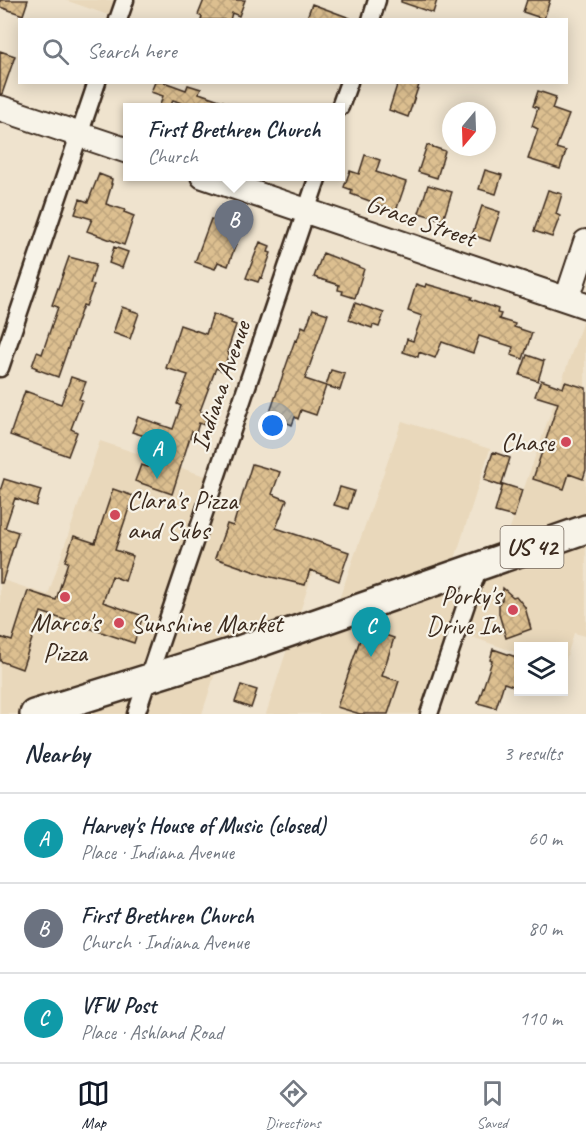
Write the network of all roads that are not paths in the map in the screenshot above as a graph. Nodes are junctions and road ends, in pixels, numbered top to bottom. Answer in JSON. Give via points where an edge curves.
{"nodes":[{"id":1,"x":125,"y":0,"type":"edge"},
{"id":2,"x":377,"y":0,"type":"edge"},
{"id":3,"x":119,"y":18,"type":"edge"},
{"id":4,"x":371,"y":18,"type":"edge"},
{"id":5,"x":96,"y":84,"type":"edge"},
{"id":6,"x":348,"y":84,"type":"edge"},
{"id":7,"x":342,"y":103,"type":"edge"},
{"id":8,"x":0,"y":108,"type":"edge"},
{"id":9,"x":79,"y":135,"type":"junction"},
{"id":10,"x":123,"y":149,"type":"edge"},
{"id":11,"x":215,"y":181,"type":"edge"},
{"id":12,"x":317,"y":181,"type":"edge"},
{"id":13,"x":306,"y":211,"type":"junction"},
{"id":14,"x":586,"y":242,"type":"edge"},
{"id":15,"x":576,"y":302,"type":"edge"},
{"id":16,"x":0,"y":368,"type":"edge"},
{"id":17,"x":586,"y":529,"type":"edge"},
{"id":18,"x":479,"y":566,"type":"junction"},
{"id":19,"x":147,"y":679,"type":"junction"},
{"id":20,"x":34,"y":714,"type":"edge"},
{"id":21,"x":136,"y":714,"type":"edge"},
{"id":22,"x":429,"y":714,"type":"edge"}],
"edges":[{"from":1,"to":3,"type":"street"},
{"from":2,"to":4,"type":"street"},
{"from":5,"to":9,"type":"street"},
{"from":6,"to":7,"type":"street"},
{"from":8,"to":9,"type":"street"},
{"from":9,"to":10,"type":"street"},
{"from":9,"to":16,"type":"street"},
{"from":11,"to":13,"type":"street","name":"Grace Street"},
{"from":12,"to":13,"type":"street","name":"Indiana Avenue"},
{"from":13,"to":15,"type":"street","name":"Grace Street"},
{"from":13,"to":19,"type":"street","name":"Indiana Avenue"},
{"from":14,"to":15,"type":"street"},
{"from":17,"to":18,"type":"main road","number":"US 42"},
{"from":18,"to":19,"type":"main road","number":"US 42"},
{"from":18,"to":22,"type":"street"},
{"from":19,"to":20,"type":"main road","number":"US 42"},
{"from":19,"to":21,"type":"street","name":"Indiana Avenue"}]}
